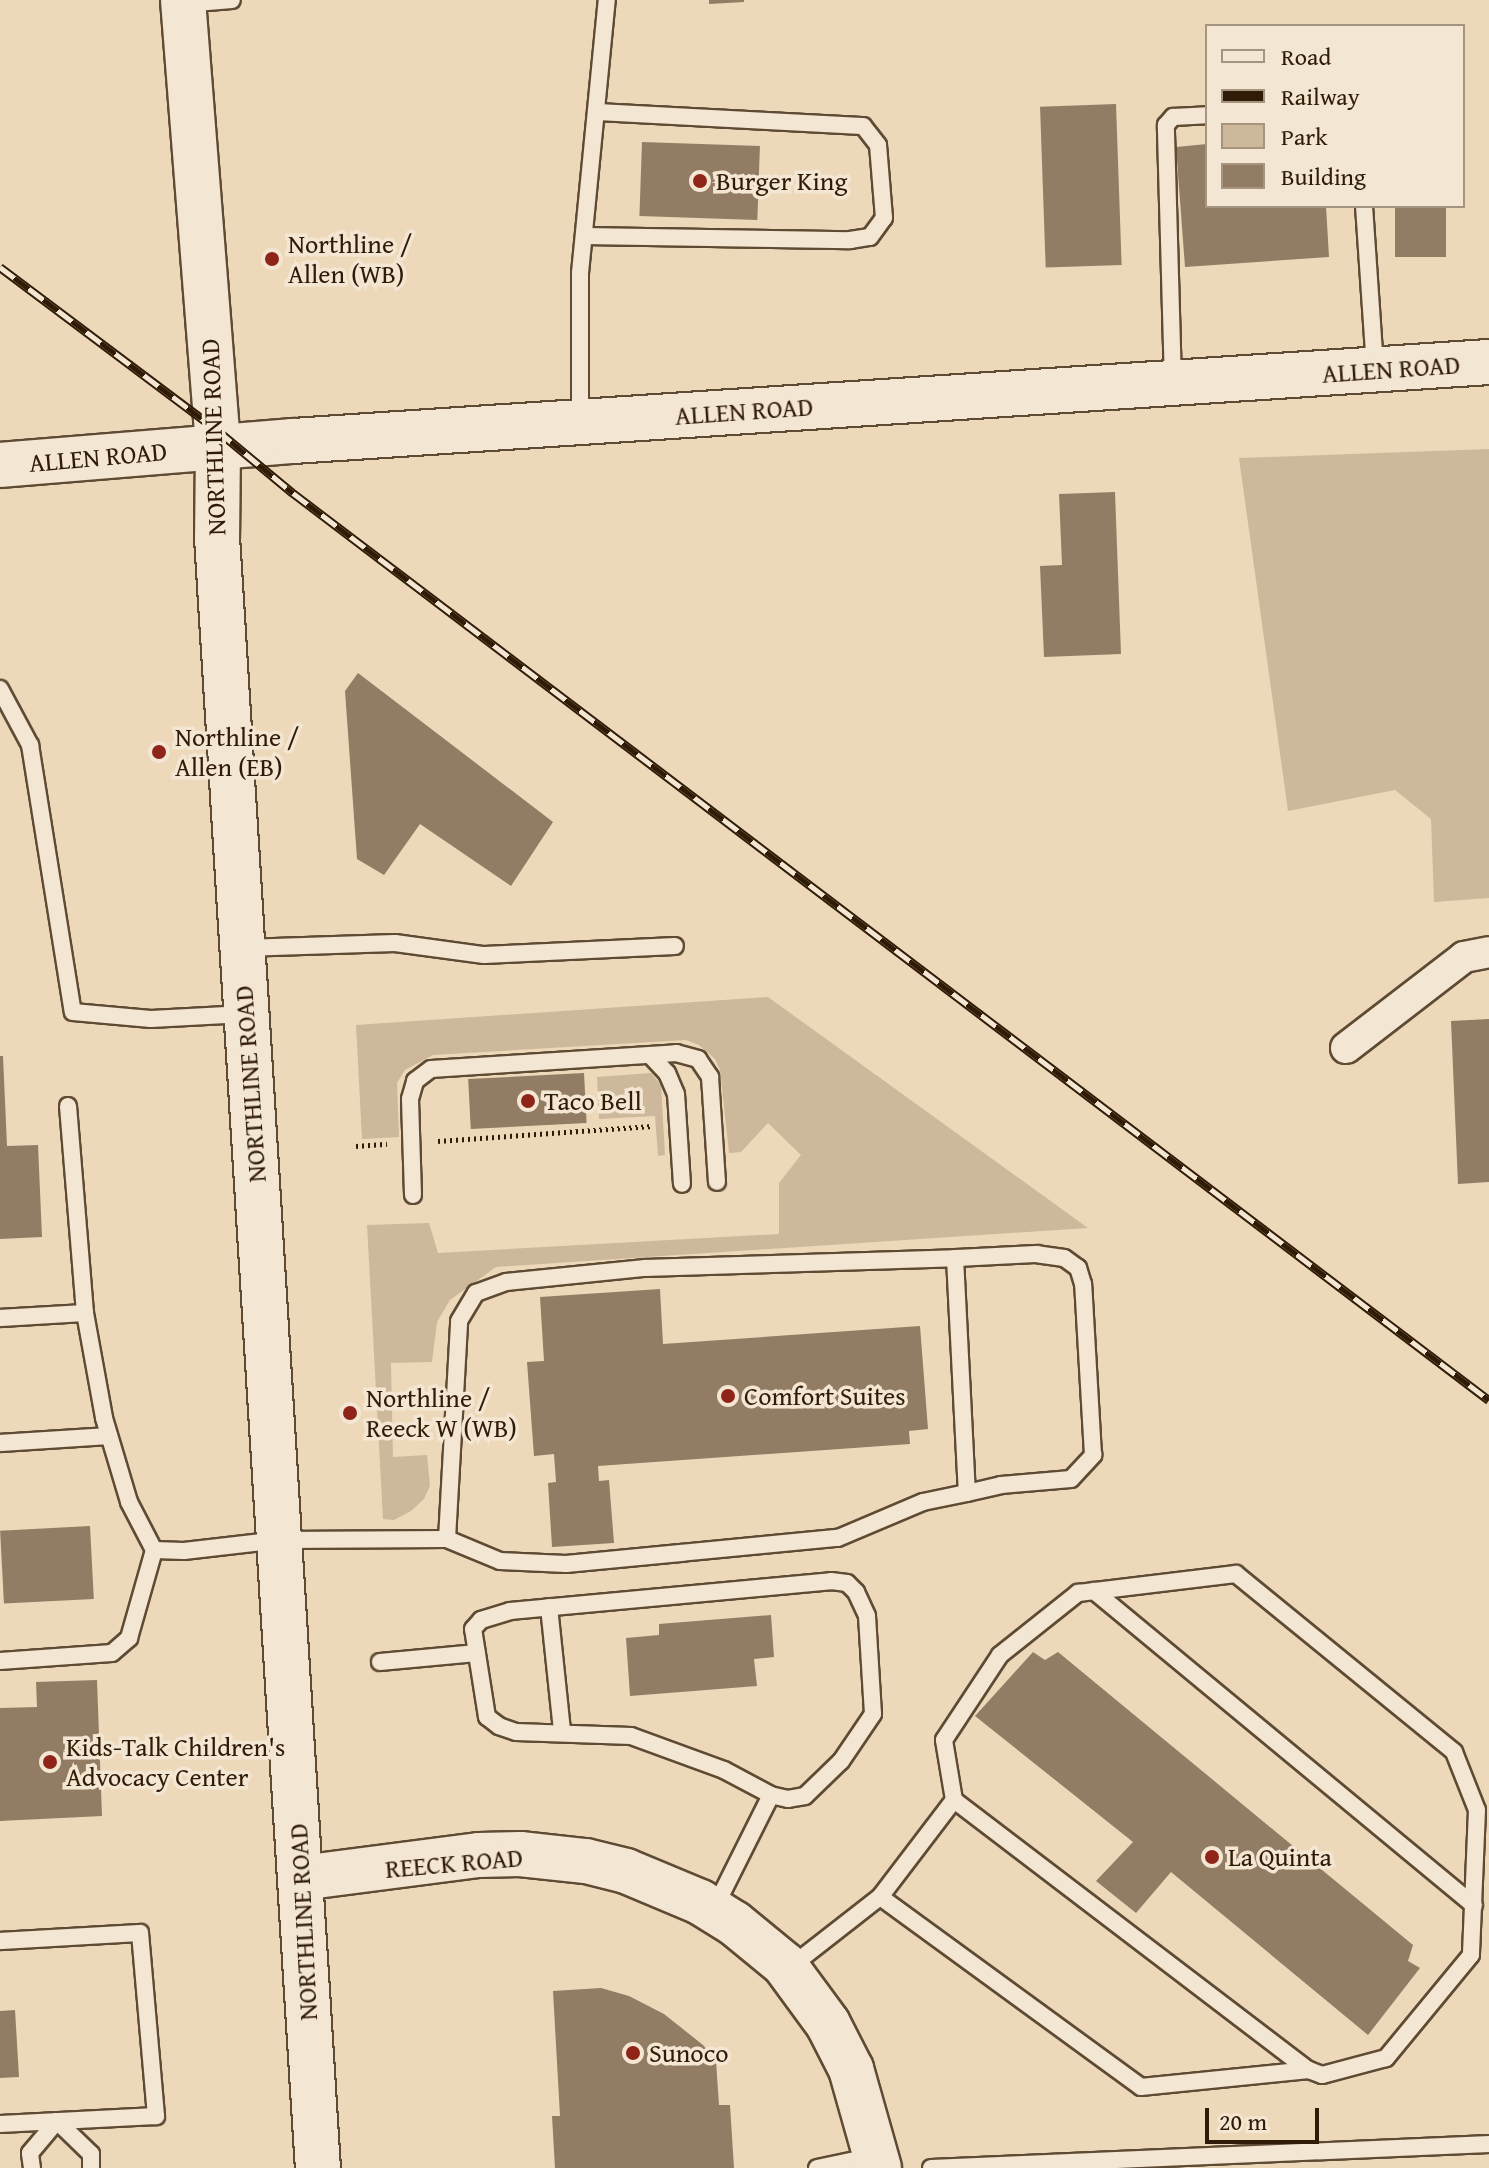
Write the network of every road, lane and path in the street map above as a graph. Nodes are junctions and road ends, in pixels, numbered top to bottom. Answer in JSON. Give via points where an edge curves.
{"nodes":[{"id":1,"x":232,"y":0,"type":"edge"},
{"id":2,"x":607,"y":0,"type":"edge"},
{"id":3,"x":183,"y":2,"type":"edge"},
{"id":4,"x":596,"y":112,"type":"junction"},
{"id":5,"x":1205,"y":115,"type":"edge"},
{"id":6,"x":1364,"y":208,"type":"edge"},
{"id":7,"x":584,"y":236,"type":"junction"},
{"id":8,"x":1489,"y":362,"type":"edge"},
{"id":9,"x":1375,"y":370,"type":"junction"},
{"id":10,"x":1173,"y":383,"type":"junction"},
{"id":11,"x":580,"y":423,"type":"junction"},
{"id":12,"x":218,"y":447,"type":"junction"},
{"id":13,"x":0,"y":465,"type":"edge"},
{"id":14,"x":0,"y":689,"type":"edge"},
{"id":15,"x":675,"y":946,"type":"dead end"},
{"id":16,"x":241,"y":948,"type":"junction"},
{"id":17,"x":1489,"y":952,"type":"edge"},
{"id":18,"x":246,"y":1014,"type":"junction"},
{"id":19,"x":1346,"y":1048,"type":"dead end"},
{"id":20,"x":650,"y":1055,"type":"junction"},
{"id":21,"x":68,"y":1106,"type":"dead end"},
{"id":22,"x":652,"y":1126,"type":"dead end"},
{"id":23,"x":437,"y":1141,"type":"dead end"},
{"id":24,"x":400,"y":1143,"type":"dead end"},
{"id":25,"x":356,"y":1146,"type":"dead end"},
{"id":26,"x":717,"y":1182,"type":"dead end"},
{"id":27,"x":682,"y":1184,"type":"dead end"},
{"id":28,"x":413,"y":1195,"type":"dead end"},
{"id":29,"x":955,"y":1258,"type":"junction"},
{"id":30,"x":85,"y":1313,"type":"junction"},
{"id":31,"x":0,"y":1318,"type":"edge"},
{"id":32,"x":109,"y":1436,"type":"junction"},
{"id":33,"x":0,"y":1443,"type":"edge"},
{"id":34,"x":967,"y":1493,"type":"junction"},
{"id":35,"x":447,"y":1539,"type":"junction"},
{"id":36,"x":279,"y":1540,"type":"junction"},
{"id":37,"x":154,"y":1550,"type":"junction"},
{"id":38,"x":1094,"y":1591,"type":"junction"},
{"id":39,"x":549,"y":1607,"type":"junction"},
{"id":40,"x":477,"y":1653,"type":"junction"},
{"id":41,"x":0,"y":1661,"type":"edge"},
{"id":42,"x":380,"y":1662,"type":"dead end"},
{"id":43,"x":562,"y":1731,"type":"junction"},
{"id":44,"x":771,"y":1795,"type":"junction"},
{"id":45,"x":954,"y":1800,"type":"junction"},
{"id":46,"x":301,"y":1878,"type":"junction"},
{"id":47,"x":880,"y":1897,"type":"junction"},
{"id":48,"x":1474,"y":1905,"type":"junction"},
{"id":49,"x":713,"y":1910,"type":"junction"},
{"id":50,"x":0,"y":1941,"type":"edge"},
{"id":51,"x":788,"y":1969,"type":"junction"},
{"id":52,"x":1309,"y":2070,"type":"junction"},
{"id":53,"x":57,"y":2121,"type":"junction"},
{"id":54,"x":0,"y":2124,"type":"edge"},
{"id":55,"x":1489,"y":2144,"type":"edge"},
{"id":56,"x":878,"y":2162,"type":"edge"},
{"id":57,"x":32,"y":2168,"type":"edge"},
{"id":58,"x":91,"y":2168,"type":"edge"},
{"id":59,"x":318,"y":2168,"type":"edge"},
{"id":60,"x":817,"y":2168,"type":"edge"},
{"id":61,"x":931,"y":2168,"type":"edge"}],
"edges":[{"from":1,"to":3,"type":"lane"},
{"from":2,"to":4,"type":"lane"},
{"from":3,"to":12,"type":"main road","name":"NORTHLINE ROAD"},
{"from":4,"to":7,"type":"lane"},
{"from":4,"to":7,"type":"lane","via":[[863,126],[878,145],[884,218],[870,237],[850,240]]},
{"from":5,"to":10,"type":"lane","via":[[1173,117],[1166,125]]},
{"from":6,"to":9,"type":"lane"},
{"from":7,"to":11,"type":"lane"},
{"from":8,"to":9,"type":"main road","name":"ALLEN ROAD"},
{"from":9,"to":10,"type":"main road","name":"ALLEN ROAD"},
{"from":10,"to":11,"type":"main road","name":"ALLEN ROAD"},
{"from":11,"to":12,"type":"main road","name":"ALLEN ROAD"},
{"from":12,"to":13,"type":"main road","name":"ALLEN ROAD"},
{"from":12,"to":16,"type":"main road","name":"NORTHLINE ROAD","via":[[217,537]]},
{"from":14,"to":18,"type":"lane","via":[[30,745],[73,1012],[151,1019]]},
{"from":15,"to":16,"type":"lane","via":[[484,955],[395,943]]},
{"from":16,"to":18,"type":"main road","name":"NORTHLINE ROAD"},
{"from":17,"to":19,"type":"street","via":[[1464,957]]},
{"from":18,"to":36,"type":"main road","name":"NORTHLINE ROAD"},
{"from":20,"to":26,"type":"lane","via":[[676,1053],[698,1059],[710,1077]]},
{"from":20,"to":27,"type":"lane","via":[[667,1073],[676,1094]]},
{"from":20,"to":28,"type":"lane","via":[[431,1069],[415,1081],[410,1099]]},
{"from":21,"to":30,"type":"lane"},
{"from":22,"to":23,"type":"path"},
{"from":24,"to":25,"type":"path"},
{"from":29,"to":34,"type":"lane"},
{"from":29,"to":34,"type":"lane","via":[[1037,1254],[1064,1258],[1078,1268],[1093,1455],[1071,1479]]},
{"from":29,"to":35,"type":"lane","via":[[645,1268],[506,1282],[476,1293],[459,1321]]},
{"from":30,"to":31,"type":"lane"},
{"from":30,"to":32,"type":"lane"},
{"from":32,"to":33,"type":"lane"},
{"from":32,"to":37,"type":"lane","via":[[129,1502]]},
{"from":34,"to":35,"type":"lane","via":[[923,1502],[838,1538],[566,1564],[500,1561]]},
{"from":35,"to":36,"type":"lane"},
{"from":36,"to":37,"type":"lane"},
{"from":36,"to":46,"type":"main road","name":"NORTHLINE ROAD"},
{"from":37,"to":41,"type":"lane","via":[[129,1638],[112,1653]]},
{"from":38,"to":45,"type":"lane","via":[[1078,1593],[1000,1655],[944,1740]]},
{"from":38,"to":48,"type":"lane"},
{"from":38,"to":48,"type":"lane","via":[[1236,1574],[1454,1752],[1477,1810]]},
{"from":39,"to":40,"type":"lane","via":[[481,1620],[473,1629]]},
{"from":39,"to":43,"type":"lane"},
{"from":39,"to":44,"type":"lane","via":[[847,1583],[867,1616],[873,1714],[841,1761],[805,1796]]},
{"from":40,"to":42,"type":"lane"},
{"from":40,"to":43,"type":"lane","via":[[487,1717],[516,1732]]},
{"from":43,"to":44,"type":"lane","via":[[631,1736],[724,1770]]},
{"from":44,"to":49,"type":"lane"},
{"from":45,"to":47,"type":"lane"},
{"from":45,"to":52,"type":"lane"},
{"from":46,"to":49,"type":"main road","name":"REECK ROAD","via":[[520,1854],[626,1871]]},
{"from":46,"to":59,"type":"main road","name":"NORTHLINE ROAD"},
{"from":47,"to":51,"type":"lane"},
{"from":47,"to":52,"type":"lane","via":[[1141,2087]]},
{"from":48,"to":52,"type":"lane","via":[[1471,1955],[1386,2058],[1322,2075]]},
{"from":49,"to":51,"type":"main road","name":"REECK ROAD"},
{"from":50,"to":53,"type":"lane","via":[[140,1933],[156,2116]]},
{"from":51,"to":56,"type":"main road","name":"REECK ROAD","via":[[828,2024],[851,2069]]},
{"from":53,"to":54,"type":"lane"},
{"from":53,"to":57,"type":"lane","via":[[30,2153]]},
{"from":53,"to":58,"type":"lane","via":[[91,2154]]},
{"from":55,"to":61,"type":"lane"},
{"from":56,"to":60,"type":"lane"}]}
